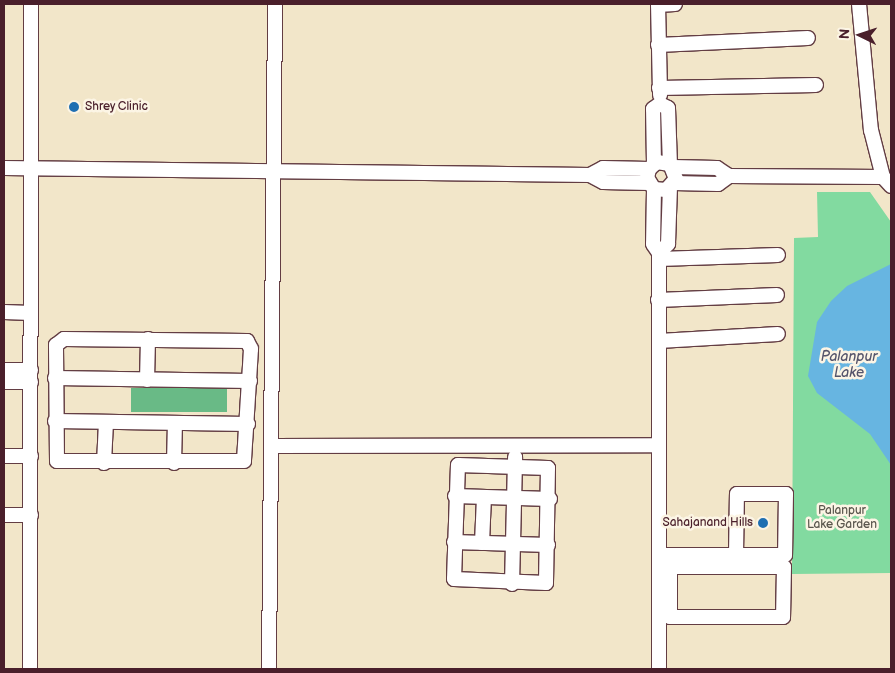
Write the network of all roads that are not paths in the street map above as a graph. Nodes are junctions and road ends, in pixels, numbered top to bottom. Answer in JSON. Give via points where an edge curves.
{"nodes":[{"id":1,"x":32,"y":4,"type":"edge"},
{"id":2,"x":275,"y":4,"type":"edge"},
{"id":3,"x":658,"y":4,"type":"edge"},
{"id":4,"x":675,"y":4,"type":"edge"},
{"id":5,"x":859,"y":4,"type":"edge"},
{"id":6,"x":808,"y":38,"type":"dead end"},
{"id":7,"x":658,"y":45,"type":"junction"},
{"id":8,"x":816,"y":85,"type":"dead end"},
{"id":9,"x":659,"y":88,"type":"junction"},
{"id":10,"x":660,"y":104,"type":"junction"},
{"id":11,"x":672,"y":165,"type":"junction"},
{"id":12,"x":4,"y":168,"type":"edge"},
{"id":13,"x":32,"y":168,"type":"junction"},
{"id":14,"x":274,"y":171,"type":"junction"},
{"id":15,"x":651,"y":176,"type":"junction"},
{"id":16,"x":729,"y":176,"type":"junction"},
{"id":17,"x":888,"y":182,"type":"edge"},
{"id":18,"x":672,"y":186,"type":"junction"},
{"id":19,"x":778,"y":255,"type":"dead end"},
{"id":20,"x":659,"y":256,"type":"junction"},
{"id":21,"x":778,"y":295,"type":"dead end"},
{"id":22,"x":658,"y":300,"type":"junction"},
{"id":23,"x":4,"y":312,"type":"edge"},
{"id":24,"x":32,"y":313,"type":"junction"},
{"id":25,"x":778,"y":334,"type":"dead end"},
{"id":26,"x":148,"y":339,"type":"junction"},
{"id":27,"x":658,"y":341,"type":"junction"},
{"id":28,"x":4,"y":370,"type":"edge"},
{"id":29,"x":55,"y":378,"type":"junction"},
{"id":30,"x":147,"y":380,"type":"junction"},
{"id":31,"x":250,"y":381,"type":"junction"},
{"id":32,"x":4,"y":382,"type":"edge"},
{"id":33,"x":31,"y":386,"type":"junction"},
{"id":34,"x":55,"y":397,"type":"junction"},
{"id":35,"x":249,"y":400,"type":"junction"},
{"id":36,"x":272,"y":400,"type":"junction"},
{"id":37,"x":55,"y":421,"type":"junction"},
{"id":38,"x":106,"y":422,"type":"junction"},
{"id":39,"x":175,"y":423,"type":"junction"},
{"id":40,"x":248,"y":424,"type":"junction"},
{"id":41,"x":514,"y":445,"type":"junction"},
{"id":42,"x":659,"y":445,"type":"junction"},
{"id":43,"x":272,"y":446,"type":"junction"},
{"id":44,"x":4,"y":456,"type":"edge"},
{"id":45,"x":31,"y":456,"type":"junction"},
{"id":46,"x":104,"y":463,"type":"junction"},
{"id":47,"x":174,"y":463,"type":"junction"},
{"id":48,"x":514,"y":465,"type":"junction"},
{"id":49,"x":454,"y":496,"type":"junction"},
{"id":50,"x":484,"y":497,"type":"junction"},
{"id":51,"x":514,"y":498,"type":"junction"},
{"id":52,"x":550,"y":499,"type":"junction"},
{"id":53,"x":4,"y":515,"type":"edge"},
{"id":54,"x":31,"y":515,"type":"junction"},
{"id":55,"x":454,"y":542,"type":"junction"},
{"id":56,"x":482,"y":543,"type":"junction"},
{"id":57,"x":513,"y":544,"type":"junction"},
{"id":58,"x":548,"y":545,"type":"junction"},
{"id":59,"x":736,"y":555,"type":"junction"},
{"id":60,"x":663,"y":563,"type":"junction"},
{"id":61,"x":512,"y":584,"type":"junction"},
{"id":62,"x":30,"y":669,"type":"edge"},
{"id":63,"x":269,"y":669,"type":"edge"},
{"id":64,"x":660,"y":669,"type":"edge"}],
"edges":[{"from":1,"to":13,"type":"street"},
{"from":2,"to":14,"type":"street"},
{"from":3,"to":4,"type":"street"},
{"from":3,"to":7,"type":"street"},
{"from":5,"to":17,"type":"street","via":[[866,96]]},
{"from":6,"to":7,"type":"street"},
{"from":7,"to":9,"type":"street"},
{"from":8,"to":9,"type":"street"},
{"from":9,"to":10,"type":"street"},
{"from":10,"to":11,"type":"street","via":[[668,108]]},
{"from":10,"to":15,"type":"street","via":[[653,109]]},
{"from":11,"to":15,"type":"street"},
{"from":11,"to":16,"type":"street","via":[[717,168]]},
{"from":11,"to":18,"type":"street"},
{"from":12,"to":13,"type":"street"},
{"from":13,"to":14,"type":"street"},
{"from":13,"to":24,"type":"street"},
{"from":14,"to":15,"type":"street","via":[[590,174],[603,182]]},
{"from":14,"to":36,"type":"street"},
{"from":15,"to":18,"type":"street"},
{"from":15,"to":20,"type":"street","via":[[653,244]]},
{"from":16,"to":17,"type":"street"},
{"from":16,"to":18,"type":"street","via":[[718,184]]},
{"from":18,"to":20,"type":"street","via":[[668,244]]},
{"from":19,"to":20,"type":"street"},
{"from":20,"to":22,"type":"street"},
{"from":21,"to":22,"type":"street"},
{"from":22,"to":27,"type":"street"},
{"from":23,"to":24,"type":"street"},
{"from":24,"to":33,"type":"street"},
{"from":25,"to":27,"type":"street"},
{"from":26,"to":29,"type":"street","via":[[59,340]]},
{"from":26,"to":30,"type":"street"},
{"from":26,"to":31,"type":"street","via":[[243,339],[251,349]]},
{"from":27,"to":42,"type":"street"},
{"from":28,"to":33,"type":"street"},
{"from":29,"to":30,"type":"street"},
{"from":29,"to":34,"type":"street"},
{"from":30,"to":31,"type":"street"},
{"from":31,"to":35,"type":"street"},
{"from":32,"to":33,"type":"street"},
{"from":33,"to":34,"type":"street"},
{"from":33,"to":45,"type":"street"},
{"from":34,"to":37,"type":"street"},
{"from":35,"to":36,"type":"street"},
{"from":35,"to":40,"type":"street"},
{"from":36,"to":43,"type":"street"},
{"from":37,"to":38,"type":"street"},
{"from":37,"to":46,"type":"street","via":[[57,461]]},
{"from":38,"to":39,"type":"street"},
{"from":38,"to":46,"type":"street"},
{"from":39,"to":40,"type":"street"},
{"from":39,"to":47,"type":"street"},
{"from":40,"to":47,"type":"street","via":[[247,454],[242,463]]},
{"from":41,"to":42,"type":"street"},
{"from":41,"to":43,"type":"street"},
{"from":41,"to":48,"type":"street"},
{"from":42,"to":60,"type":"street"},
{"from":43,"to":63,"type":"street"},
{"from":44,"to":45,"type":"street"},
{"from":45,"to":54,"type":"street"},
{"from":46,"to":47,"type":"street"},
{"from":48,"to":49,"type":"street","via":[[458,465]]},
{"from":48,"to":51,"type":"street"},
{"from":48,"to":52,"type":"street","via":[[548,468]]},
{"from":49,"to":50,"type":"street"},
{"from":49,"to":55,"type":"street"},
{"from":50,"to":51,"type":"street"},
{"from":50,"to":56,"type":"street"},
{"from":51,"to":52,"type":"street"},
{"from":51,"to":57,"type":"street"},
{"from":52,"to":58,"type":"street"},
{"from":53,"to":54,"type":"street"},
{"from":54,"to":62,"type":"street"},
{"from":55,"to":56,"type":"street"},
{"from":55,"to":61,"type":"street","via":[[456,582]]},
{"from":56,"to":57,"type":"street"},
{"from":57,"to":58,"type":"street"},
{"from":57,"to":61,"type":"street"},
{"from":58,"to":61,"type":"street","via":[[546,583]]},
{"from":59,"to":59,"type":"street","via":[[737,494],[786,494],[784,555]]},
{"from":59,"to":60,"type":"street"},
{"from":60,"to":60,"type":"street","via":[[784,567],[783,617],[670,617]]},
{"from":60,"to":64,"type":"street"}]}
